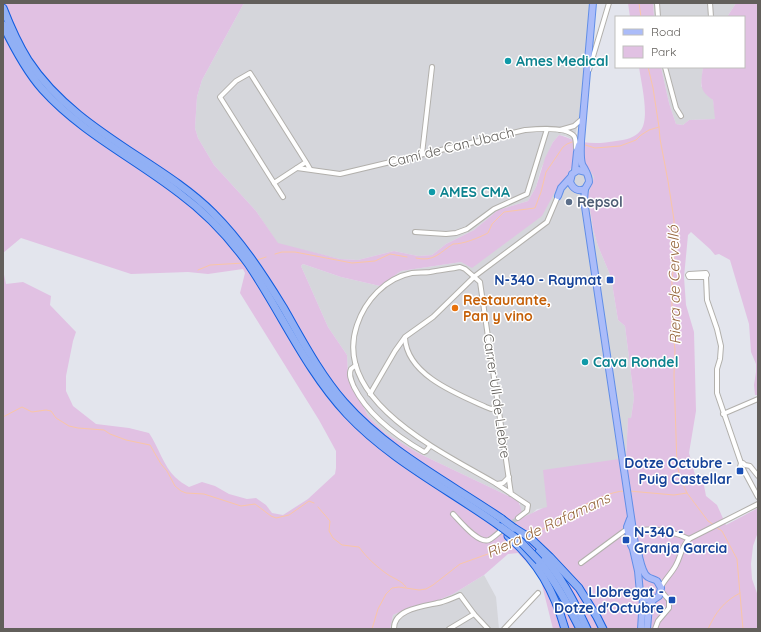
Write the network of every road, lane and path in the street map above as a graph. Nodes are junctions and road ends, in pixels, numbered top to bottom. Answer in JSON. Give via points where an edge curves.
{"nodes":[{"id":1,"x":593,"y":3,"type":"edge"},
{"id":2,"x":609,"y":3,"type":"edge"},
{"id":3,"x":657,"y":3,"type":"edge"},
{"id":4,"x":710,"y":3,"type":"edge"},
{"id":5,"x":3,"y":8,"type":"edge"},
{"id":6,"x":658,"y":16,"type":"edge"},
{"id":7,"x":711,"y":16,"type":"edge"},
{"id":8,"x":3,"y":26,"type":"edge"},
{"id":9,"x":432,"y":67,"type":"dead end"},
{"id":10,"x":665,"y":68,"type":"edge"},
{"id":11,"x":586,"y":80,"type":"junction"},
{"id":12,"x":680,"y":116,"type":"dead end"},
{"id":13,"x":583,"y":119,"type":"junction"},
{"id":14,"x":547,"y":129,"type":"junction"},
{"id":15,"x":560,"y":130,"type":"junction"},
{"id":16,"x":579,"y":139,"type":"junction"},
{"id":17,"x":422,"y":154,"type":"junction"},
{"id":18,"x":306,"y":162,"type":"junction"},
{"id":19,"x":579,"y":162,"type":"junction"},
{"id":20,"x":297,"y":168,"type":"junction"},
{"id":21,"x":310,"y":170,"type":"junction"},
{"id":22,"x":575,"y":171,"type":"junction"},
{"id":23,"x":586,"y":172,"type":"junction"},
{"id":24,"x":570,"y":178,"type":"junction"},
{"id":25,"x":274,"y":183,"type":"junction"},
{"id":26,"x":579,"y":189,"type":"junction"},
{"id":27,"x":558,"y":196,"type":"junction"},
{"id":28,"x":283,"y":197,"type":"dead end"},
{"id":29,"x":415,"y":232,"type":"dead end"},
{"id":30,"x":240,"y":248,"type":"junction"},
{"id":31,"x":475,"y":276,"type":"junction"},
{"id":32,"x":706,"y":277,"type":"dead end"},
{"id":33,"x":405,"y":337,"type":"junction"},
{"id":34,"x":356,"y":365,"type":"junction"},
{"id":35,"x":371,"y":396,"type":"junction"},
{"id":36,"x":758,"y":399,"type":"edge"},
{"id":37,"x":367,"y":406,"type":"junction"},
{"id":38,"x":499,"y":407,"type":"junction"},
{"id":39,"x":723,"y":414,"type":"junction"},
{"id":40,"x":430,"y":446,"type":"junction"},
{"id":41,"x":743,"y":466,"type":"junction"},
{"id":42,"x":758,"y":476,"type":"edge"},
{"id":43,"x":509,"y":477,"type":"junction"},
{"id":44,"x":497,"y":484,"type":"junction"},
{"id":45,"x":511,"y":494,"type":"junction"},
{"id":46,"x":758,"y":497,"type":"edge"},
{"id":47,"x":758,"y":504,"type":"edge"},
{"id":48,"x":453,"y":514,"type":"dead end"},
{"id":49,"x":518,"y":518,"type":"tunnel mouth"},
{"id":50,"x":630,"y":521,"type":"junction"},
{"id":51,"x":501,"y":526,"type":"junction"},
{"id":52,"x":638,"y":530,"type":"dead end"},
{"id":53,"x":689,"y":539,"type":"junction"},
{"id":54,"x":635,"y":547,"type":"junction"},
{"id":55,"x":543,"y":560,"type":"junction"},
{"id":56,"x":581,"y":563,"type":"dead end"},
{"id":57,"x":668,"y":576,"type":"junction"},
{"id":58,"x":652,"y":579,"type":"junction"},
{"id":59,"x":640,"y":585,"type":"junction"},
{"id":60,"x":661,"y":589,"type":"junction"},
{"id":61,"x":538,"y":593,"type":"dead end"},
{"id":62,"x":643,"y":598,"type":"junction"},
{"id":63,"x":666,"y":598,"type":"junction"},
{"id":64,"x":655,"y":599,"type":"junction"},
{"id":65,"x":474,"y":614,"type":"junction"},
{"id":66,"x":394,"y":629,"type":"edge"},
{"id":67,"x":449,"y":629,"type":"edge"},
{"id":68,"x":488,"y":629,"type":"edge"},
{"id":69,"x":504,"y":629,"type":"edge"},
{"id":70,"x":565,"y":629,"type":"edge"},
{"id":71,"x":580,"y":629,"type":"edge"},
{"id":72,"x":587,"y":629,"type":"edge"},
{"id":73,"x":603,"y":629,"type":"edge"},
{"id":74,"x":641,"y":629,"type":"edge"},
{"id":75,"x":647,"y":629,"type":"edge"},
{"id":76,"x":655,"y":629,"type":"edge"}],
"edges":[{"from":1,"to":11,"type":"main road"},
{"from":2,"to":11,"type":"street"},
{"from":3,"to":6,"type":"street"},
{"from":4,"to":7,"type":"street"},
{"from":5,"to":30,"type":"highway","via":[[28,60],[64,103],[196,197],[223,223]]},
{"from":8,"to":30,"type":"highway","via":[[25,67],[42,89],[69,116],[191,202]]},
{"from":9,"to":17,"type":"street"},
{"from":10,"to":12,"type":"street"},
{"from":11,"to":13,"type":"main road"},
{"from":13,"to":15,"type":"street","name":"Camí de Can Ubach","via":[[574,126]]},
{"from":13,"to":16,"type":"main road"},
{"from":14,"to":15,"type":"street","name":"Camí de Can Ubach"},
{"from":14,"to":17,"type":"street","name":"Camí de Can Ubach","via":[[525,130]]},
{"from":14,"to":29,"type":"street","via":[[524,197],[500,205],[467,229],[456,233]]},
{"from":15,"to":16,"type":"street","name":"Camí de Can Ubach","via":[[569,132]]},
{"from":16,"to":19,"type":"main road"},
{"from":16,"to":19,"type":"main road","via":[[576,152]]},
{"from":17,"to":21,"type":"street","name":"Camí de Can Ubach","via":[[340,174]]},
{"from":18,"to":20,"type":"street"},
{"from":18,"to":21,"type":"street"},
{"from":18,"to":25,"type":"street","via":[[250,72],[236,81],[220,97]]},
{"from":19,"to":22,"type":"main road"},
{"from":19,"to":23,"type":"main road"},
{"from":20,"to":21,"type":"street","name":"Camí de Can Ubach"},
{"from":20,"to":25,"type":"street"},
{"from":22,"to":23,"type":"main road"},
{"from":22,"to":24,"type":"main road"},
{"from":23,"to":26,"type":"main road","via":[[589,182]]},
{"from":24,"to":26,"type":"main road","via":[[570,182]]},
{"from":24,"to":27,"type":"main road"},
{"from":25,"to":28,"type":"street"},
{"from":26,"to":27,"type":"main road","via":[[567,188]]},
{"from":26,"to":50,"type":"main road","via":[[584,200]]},
{"from":27,"to":31,"type":"street","via":[[546,222]]},
{"from":30,"to":51,"type":"highway","via":[[318,368],[350,408],[370,428],[408,458]]},
{"from":31,"to":33,"type":"street","via":[[433,317]]},
{"from":31,"to":34,"type":"street","via":[[460,267],[411,273],[381,289],[363,309],[356,328],[353,353]]},
{"from":31,"to":38,"type":"street","name":"Carrer Ull de Llebre","via":[[481,286]]},
{"from":32,"to":39,"type":"street","via":[[708,300],[721,346],[717,369],[717,393]]},
{"from":33,"to":35,"type":"street"},
{"from":33,"to":38,"type":"street","via":[[406,347],[412,358],[433,380],[471,401],[491,409]]},
{"from":34,"to":35,"type":"street"},
{"from":34,"to":37,"type":"street","via":[[351,370],[351,381]]},
{"from":35,"to":37,"type":"street"},
{"from":35,"to":40,"type":"street","via":[[396,420]]},
{"from":36,"to":39,"type":"street"},
{"from":37,"to":40,"type":"street","via":[[413,446],[424,452]]},
{"from":38,"to":43,"type":"street","name":"Carrer Ull de Llebre"},
{"from":39,"to":41,"type":"street"},
{"from":40,"to":44,"type":"street"},
{"from":41,"to":42,"type":"street","via":[[750,466]]},
{"from":41,"to":46,"type":"street"},
{"from":43,"to":44,"type":"street","via":[[503,483]]},
{"from":43,"to":45,"type":"street","name":"Carrer Ull de Llebre"},
{"from":44,"to":45,"type":"street"},
{"from":45,"to":49,"type":"street","via":[[528,505],[527,511]]},
{"from":47,"to":53,"type":"street"},
{"from":48,"to":51,"type":"street","via":[[482,540],[489,540]]},
{"from":50,"to":54,"type":"main road","via":[[636,529],[639,544]]},
{"from":50,"to":56,"type":"street"},
{"from":51,"to":55,"type":"highway","bridge":true},
{"from":51,"to":55,"type":"highway","bridge":true,"via":[[514,528],[528,540]]},
{"from":52,"to":53,"type":"street","via":[[657,529]]},
{"from":53,"to":57,"type":"street"},
{"from":54,"to":58,"type":"main road","via":[[644,573]]},
{"from":54,"to":59,"type":"main road"},
{"from":55,"to":70,"type":"highway","via":[[547,582]]},
{"from":55,"to":71,"type":"highway"},
{"from":55,"to":72,"type":"highway","via":[[562,581]]},
{"from":55,"to":73,"type":"highway","via":[[584,595]]},
{"from":57,"to":58,"type":"street"},
{"from":57,"to":60,"type":"street"},
{"from":58,"to":59,"type":"main road","via":[[643,581]]},
{"from":58,"to":60,"type":"main road","via":[[659,583]]},
{"from":59,"to":62,"type":"main road"},
{"from":60,"to":63,"type":"street"},
{"from":60,"to":64,"type":"main road"},
{"from":61,"to":69,"type":"street"},
{"from":62,"to":64,"type":"main road"},
{"from":62,"to":74,"type":"main road"},
{"from":63,"to":64,"type":"street"},
{"from":63,"to":76,"type":"street","via":[[670,608],[658,621]]},
{"from":64,"to":75,"type":"main road","via":[[650,603],[647,612]]},
{"from":65,"to":66,"type":"street","via":[[460,595],[401,614],[395,620]]},
{"from":65,"to":67,"type":"street"},
{"from":65,"to":68,"type":"street"}]}
